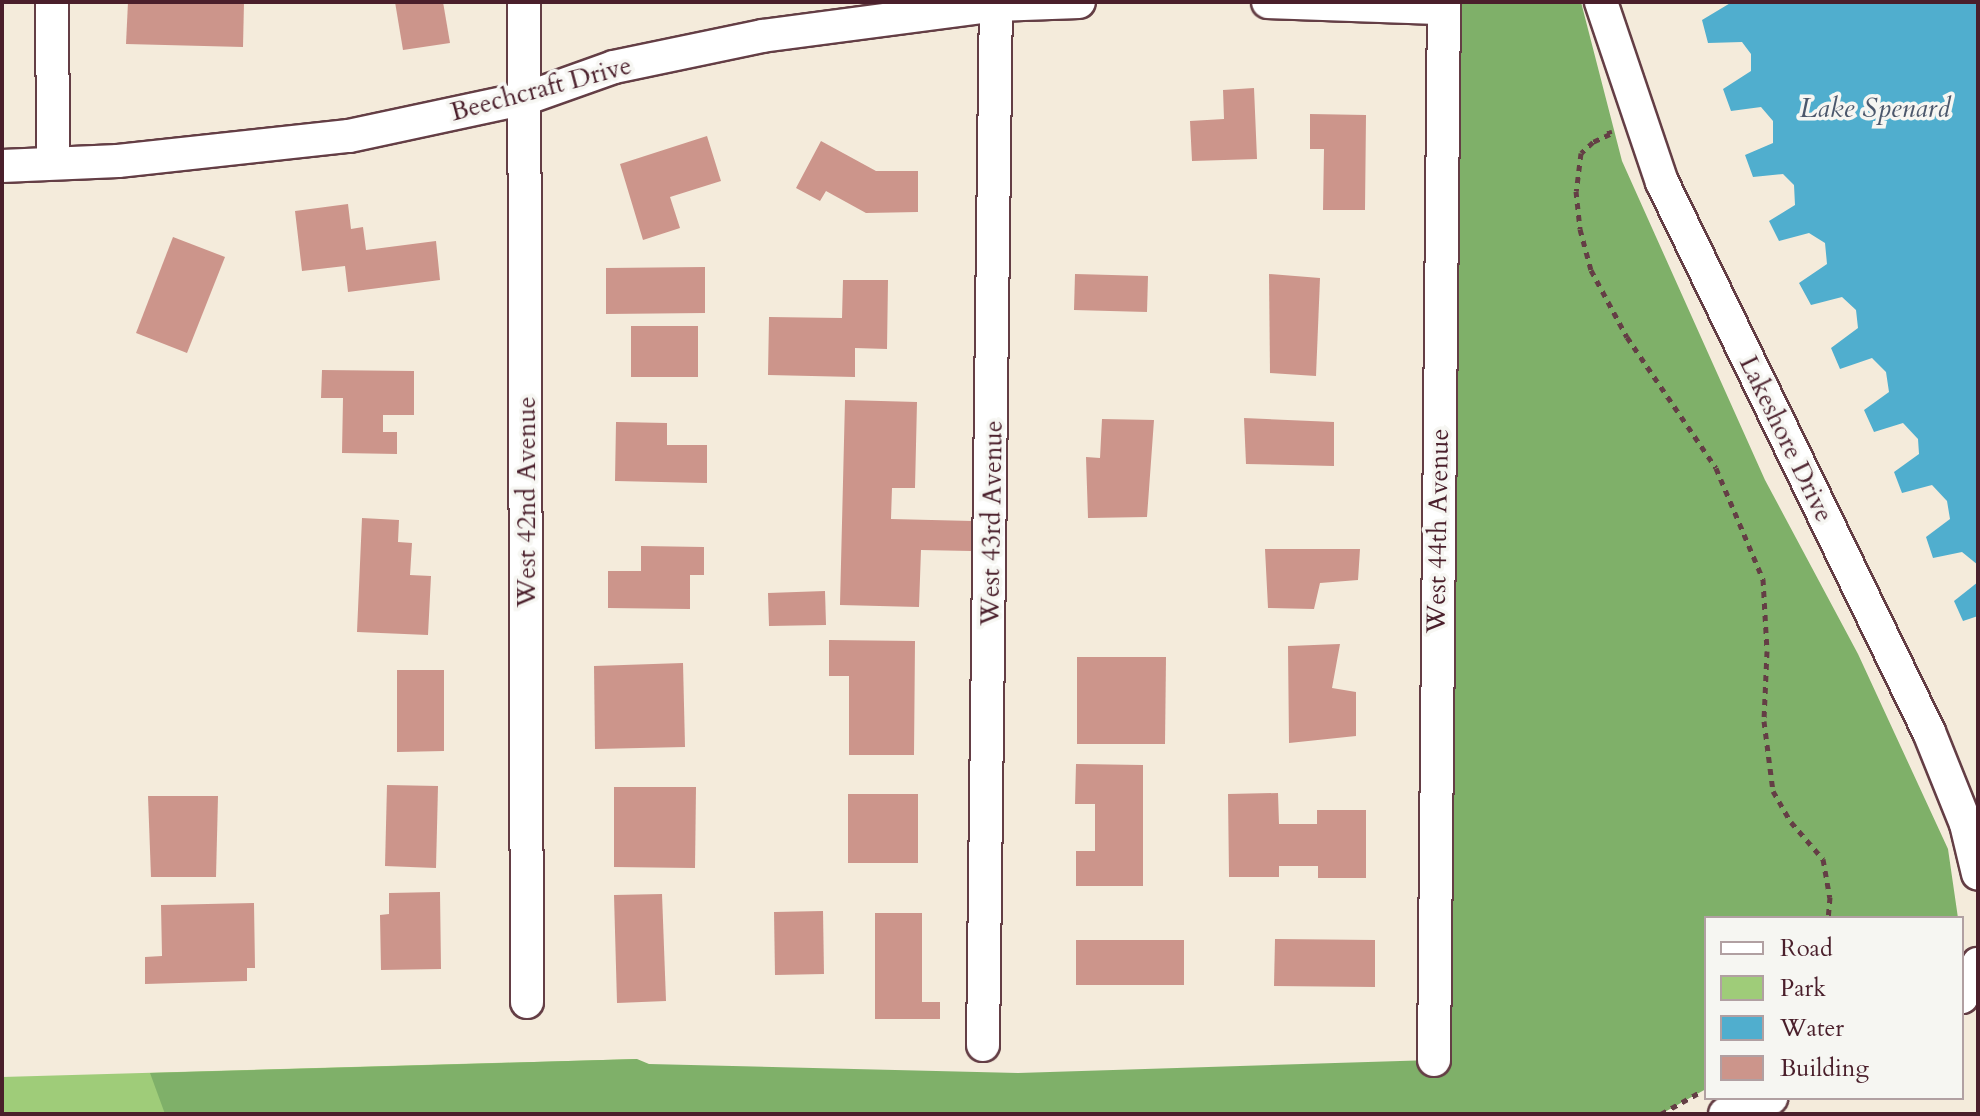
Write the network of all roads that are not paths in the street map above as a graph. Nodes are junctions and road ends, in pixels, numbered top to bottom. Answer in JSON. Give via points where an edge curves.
{"nodes":[{"id":1,"x":52,"y":2,"type":"edge"},
{"id":2,"x":524,"y":2,"type":"edge"},
{"id":3,"x":1079,"y":2,"type":"edge"},
{"id":4,"x":1268,"y":2,"type":"edge"},
{"id":5,"x":1601,"y":2,"type":"edge"},
{"id":6,"x":996,"y":3,"type":"edge"},
{"id":7,"x":1444,"y":5,"type":"edge"},
{"id":8,"x":527,"y":98,"type":"junction"},
{"id":9,"x":53,"y":163,"type":"junction"},
{"id":10,"x":2,"y":166,"type":"edge"},
{"id":11,"x":1978,"y":874,"type":"edge"},
{"id":12,"x":1978,"y":964,"type":"edge"},
{"id":13,"x":1964,"y":993,"type":"edge"},
{"id":14,"x":527,"y":1002,"type":"dead end"},
{"id":15,"x":983,"y":1045,"type":"dead end"},
{"id":16,"x":1434,"y":1060,"type":"dead end"},
{"id":17,"x":1765,"y":1100,"type":"edge"},
{"id":18,"x":1725,"y":1114,"type":"edge"}],
"edges":[{"from":1,"to":9,"type":"street"},
{"from":2,"to":8,"type":"street","name":"West 42nd Avenue"},
{"from":3,"to":6,"type":"street","name":"Beechcraft Drive"},
{"from":4,"to":7,"type":"street"},
{"from":5,"to":11,"type":"street","name":"Lakeshore Drive","via":[[1662,182],[1929,732],[1966,824]]},
{"from":6,"to":8,"type":"street","name":"Beechcraft Drive","via":[[762,36],[614,67]]},
{"from":6,"to":15,"type":"street","name":"West 43rd Avenue"},
{"from":7,"to":16,"type":"street","name":"West 44th Avenue"},
{"from":8,"to":9,"type":"street","name":"Beechcraft Drive","via":[[349,136]]},
{"from":8,"to":14,"type":"street","name":"West 42nd Avenue"},
{"from":9,"to":10,"type":"street","name":"Beechcraft Drive"},
{"from":12,"to":13,"type":"street"},
{"from":17,"to":18,"type":"street"}]}
